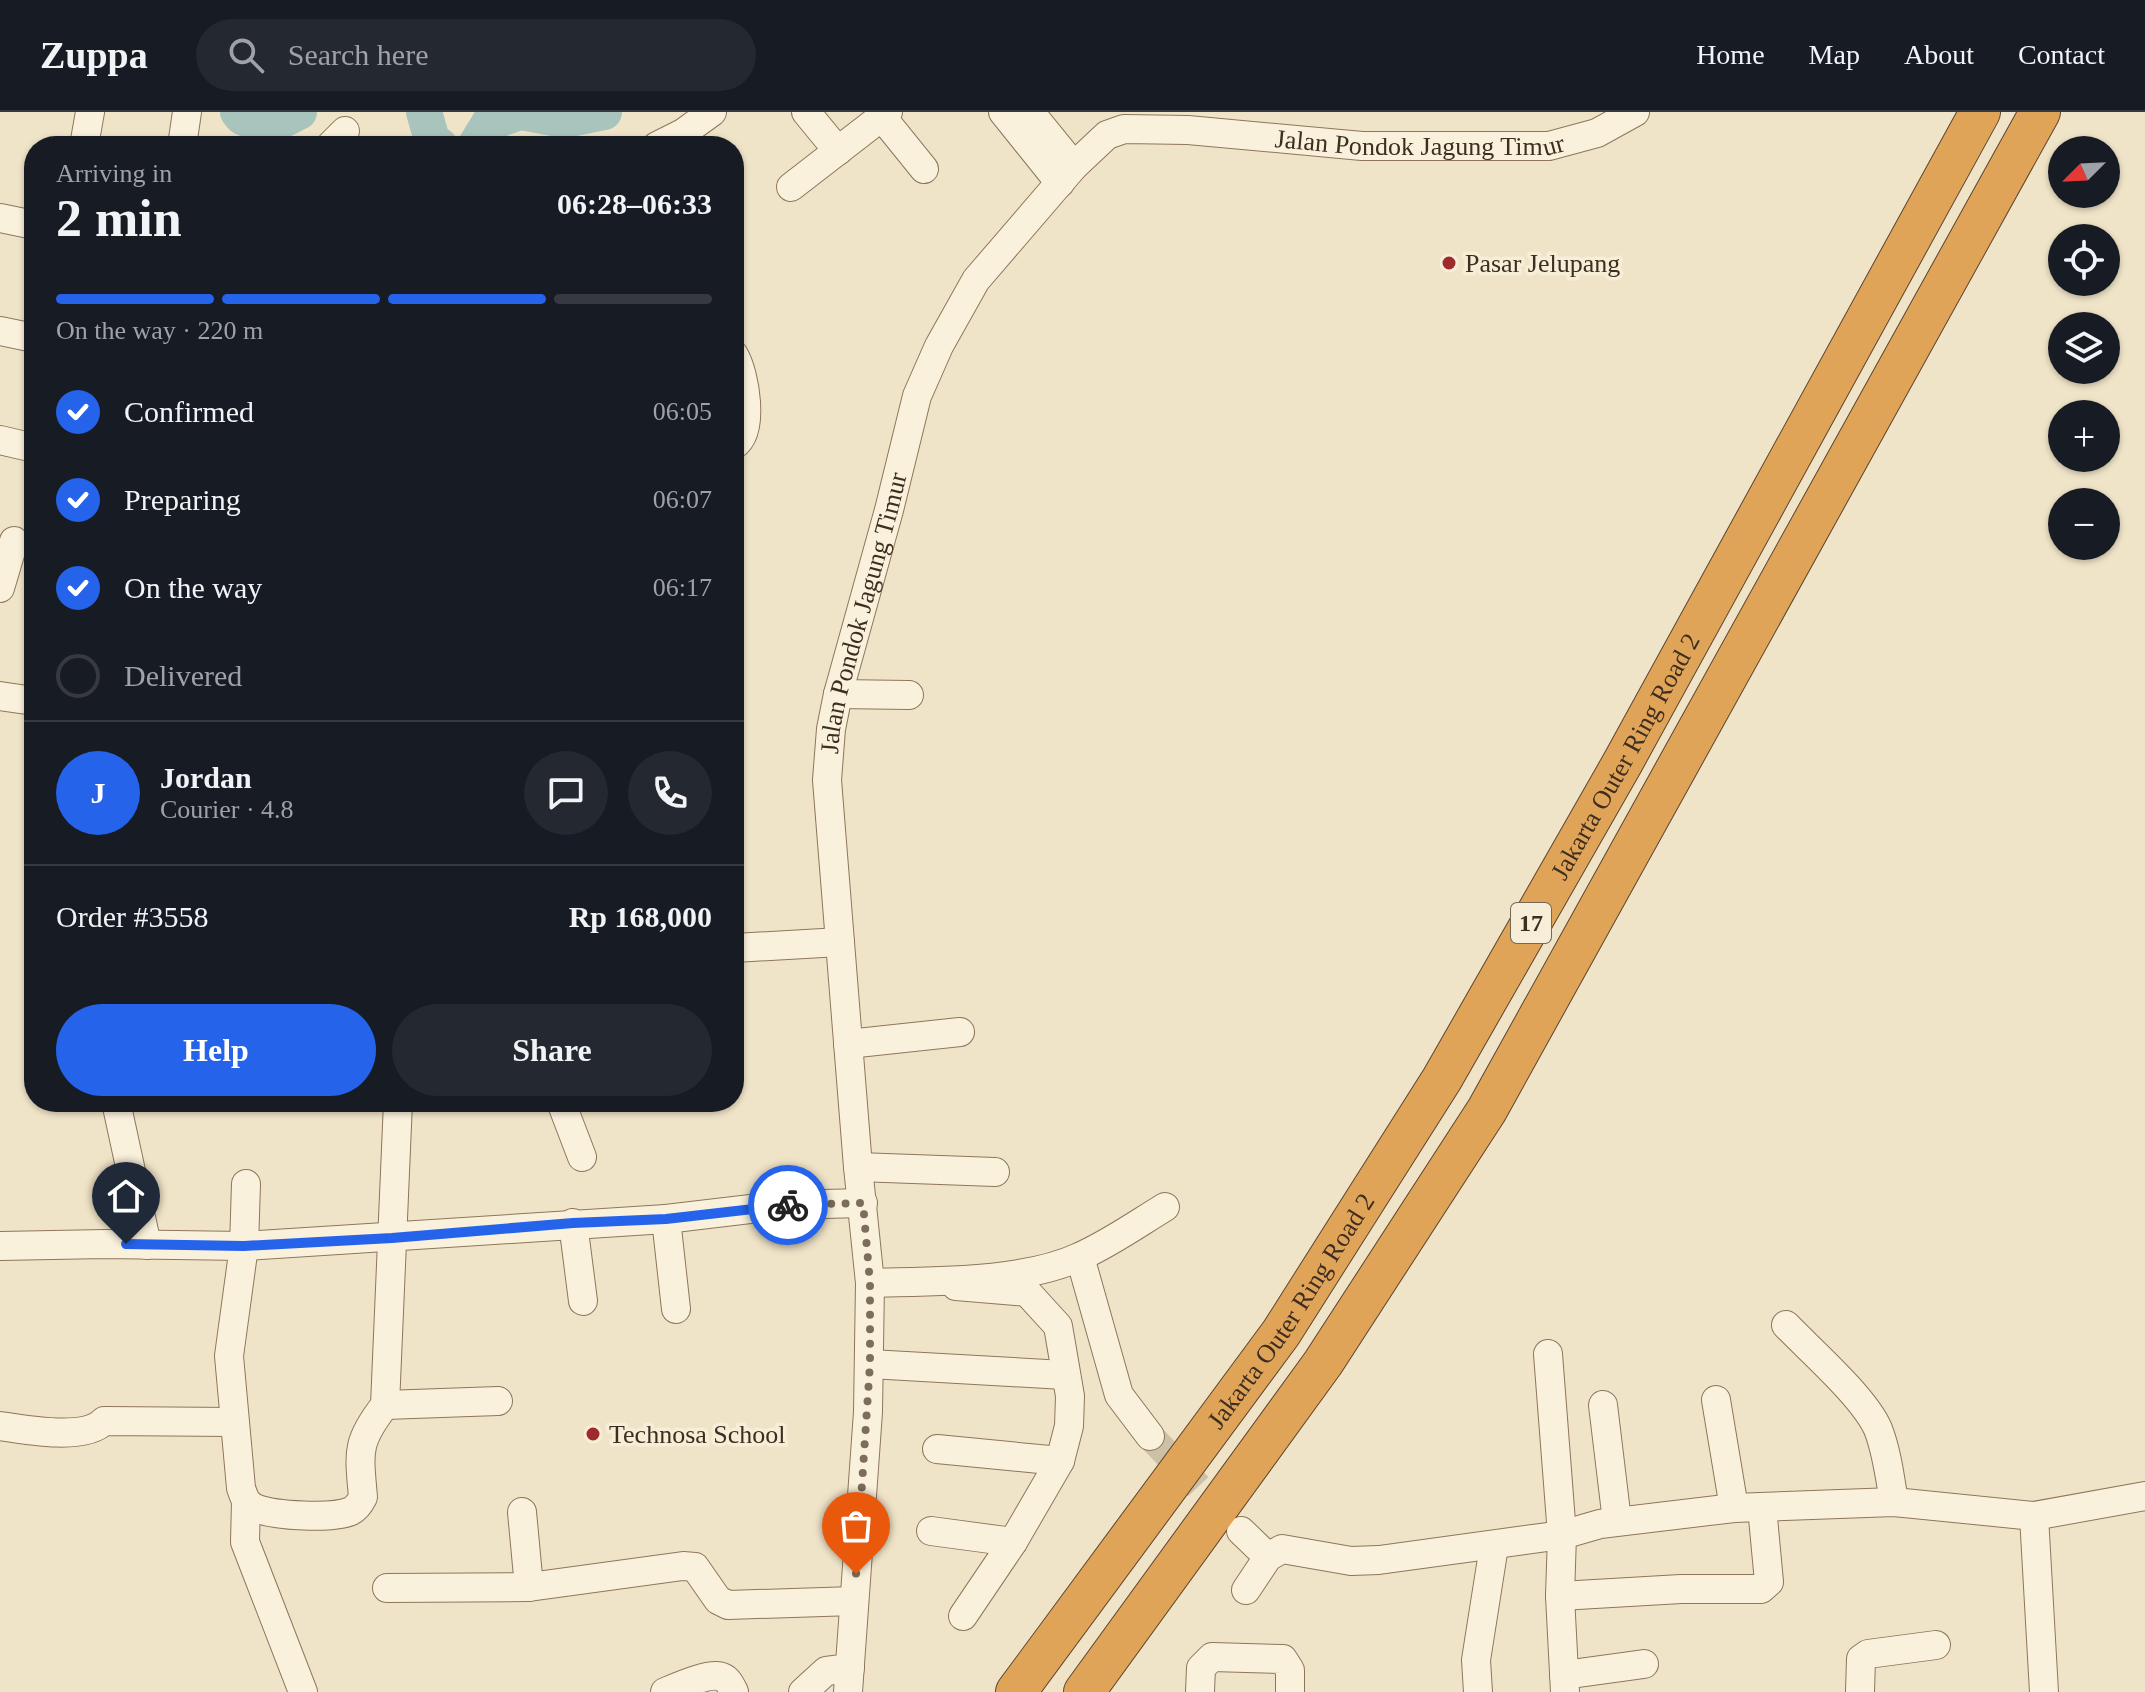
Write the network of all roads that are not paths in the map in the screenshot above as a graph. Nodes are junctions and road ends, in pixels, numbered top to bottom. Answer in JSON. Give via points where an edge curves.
{"nodes":[{"id":1,"x":90,"y":112,"type":"edge"},
{"id":2,"x":187,"y":112,"type":"edge"},
{"id":3,"x":712,"y":112,"type":"edge"},
{"id":4,"x":806,"y":112,"type":"edge"},
{"id":5,"x":1003,"y":112,"type":"edge"},
{"id":6,"x":1030,"y":112,"type":"edge"},
{"id":7,"x":1635,"y":112,"type":"edge"},
{"id":8,"x":1980,"y":112,"type":"edge"},
{"id":9,"x":2040,"y":112,"type":"edge"},
{"id":10,"x":885,"y":114,"type":"edge"},
{"id":11,"x":1216,"y":122,"type":"edge"},
{"id":12,"x":86,"y":136,"type":"edge"},
{"id":13,"x":183,"y":136,"type":"edge"},
{"id":14,"x":677,"y":136,"type":"edge"},
{"id":15,"x":838,"y":151,"type":"junction"},
{"id":16,"x":924,"y":169,"type":"dead end"},
{"id":17,"x":1067,"y":174,"type":"junction"},
{"id":18,"x":791,"y":187,"type":"dead end"},
{"id":19,"x":0,"y":218,"type":"edge"},
{"id":20,"x":24,"y":223,"type":"edge"},
{"id":21,"x":0,"y":331,"type":"edge"},
{"id":22,"x":24,"y":336,"type":"edge"},
{"id":23,"x":744,"y":394,"type":"edge"},
{"id":24,"x":744,"y":428,"type":"edge"},
{"id":25,"x":0,"y":440,"type":"edge"},
{"id":26,"x":24,"y":446,"type":"edge"},
{"id":27,"x":16,"y":541,"type":"edge"},
{"id":28,"x":0,"y":588,"type":"edge"},
{"id":29,"x":838,"y":694,"type":"junction"},
{"id":30,"x":909,"y":695,"type":"dead end"},
{"id":31,"x":0,"y":696,"type":"edge"},
{"id":32,"x":24,"y":700,"type":"edge"},
{"id":33,"x":840,"y":942,"type":"junction"},
{"id":34,"x":744,"y":947,"type":"edge"},
{"id":35,"x":960,"y":1032,"type":"dead end"},
{"id":36,"x":848,"y":1044,"type":"junction"},
{"id":37,"x":118,"y":1112,"type":"edge"},
{"id":38,"x":398,"y":1112,"type":"edge"},
{"id":39,"x":565,"y":1112,"type":"edge"},
{"id":40,"x":582,"y":1157,"type":"dead end"},
{"id":41,"x":858,"y":1167,"type":"junction"},
{"id":42,"x":995,"y":1172,"type":"dead end"},
{"id":43,"x":246,"y":1184,"type":"dead end"},
{"id":44,"x":863,"y":1203,"type":"junction"},
{"id":45,"x":1165,"y":1207,"type":"dead end"},
{"id":46,"x":666,"y":1219,"type":"junction"},
{"id":47,"x":573,"y":1223,"type":"junction"},
{"id":48,"x":392,"y":1238,"type":"junction"},
{"id":49,"x":147,"y":1245,"type":"junction"},
{"id":50,"x":0,"y":1246,"type":"edge"},
{"id":51,"x":244,"y":1246,"type":"junction"},
{"id":52,"x":1080,"y":1257,"type":"junction"},
{"id":53,"x":870,"y":1283,"type":"junction"},
{"id":54,"x":956,"y":1286,"type":"dead end"},
{"id":55,"x":583,"y":1301,"type":"dead end"},
{"id":56,"x":676,"y":1309,"type":"dead end"},
{"id":57,"x":1786,"y":1325,"type":"dead end"},
{"id":58,"x":1548,"y":1354,"type":"dead end"},
{"id":59,"x":870,"y":1364,"type":"junction"},
{"id":60,"x":1064,"y":1375,"type":"junction"},
{"id":61,"x":1716,"y":1400,"type":"dead end"},
{"id":62,"x":498,"y":1401,"type":"dead end"},
{"id":63,"x":385,"y":1405,"type":"junction"},
{"id":64,"x":1603,"y":1405,"type":"dead end"},
{"id":65,"x":234,"y":1422,"type":"junction"},
{"id":66,"x":0,"y":1426,"type":"edge"},
{"id":67,"x":1150,"y":1436,"type":"tunnel mouth"},
{"id":68,"x":937,"y":1449,"type":"dead end"},
{"id":69,"x":1060,"y":1461,"type":"junction"},
{"id":70,"x":2145,"y":1496,"type":"edge"},
{"id":71,"x":246,"y":1501,"type":"junction"},
{"id":72,"x":1894,"y":1502,"type":"junction"},
{"id":73,"x":1762,"y":1507,"type":"junction"},
{"id":74,"x":1734,"y":1508,"type":"junction"},
{"id":75,"x":522,"y":1512,"type":"dead end"},
{"id":76,"x":2034,"y":1516,"type":"junction"},
{"id":77,"x":1617,"y":1521,"type":"junction"},
{"id":78,"x":931,"y":1531,"type":"dead end"},
{"id":79,"x":1241,"y":1531,"type":"tunnel mouth"},
{"id":80,"x":1562,"y":1535,"type":"junction"},
{"id":81,"x":1013,"y":1542,"type":"junction"},
{"id":82,"x":1494,"y":1546,"type":"junction"},
{"id":83,"x":1268,"y":1557,"type":"junction"},
{"id":84,"x":529,"y":1587,"type":"junction"},
{"id":85,"x":387,"y":1588,"type":"dead end"},
{"id":86,"x":1246,"y":1590,"type":"dead end"},
{"id":87,"x":1560,"y":1596,"type":"junction"},
{"id":88,"x":854,"y":1601,"type":"junction"},
{"id":89,"x":963,"y":1616,"type":"dead end"},
{"id":90,"x":1936,"y":1645,"type":"dead end"},
{"id":91,"x":1644,"y":1664,"type":"dead end"},
{"id":92,"x":849,"y":1680,"type":"edge"},
{"id":93,"x":1565,"y":1684,"type":"edge"},
{"id":94,"x":303,"y":1692,"type":"edge"},
{"id":95,"x":665,"y":1692,"type":"edge"},
{"id":96,"x":734,"y":1692,"type":"edge"},
{"id":97,"x":803,"y":1692,"type":"edge"},
{"id":98,"x":1016,"y":1692,"type":"edge"},
{"id":99,"x":1084,"y":1692,"type":"edge"},
{"id":100,"x":1200,"y":1692,"type":"edge"},
{"id":101,"x":1290,"y":1692,"type":"edge"},
{"id":102,"x":1478,"y":1692,"type":"edge"},
{"id":103,"x":1860,"y":1692,"type":"edge"},
{"id":104,"x":2044,"y":1692,"type":"edge"}],
"edges":[{"from":1,"to":12,"type":"street"},
{"from":2,"to":13,"type":"street"},
{"from":3,"to":14,"type":"street"},
{"from":4,"to":15,"type":"street"},
{"from":5,"to":17,"type":"street"},
{"from":6,"to":17,"type":"street"},
{"from":7,"to":11,"type":"street","name":"Jalan Pondok Jagung Timur","via":[[1597,133],[1549,146],[1362,146]]},
{"from":8,"to":98,"type":"highway","name":"Jakarta Outer Ring Road 2","number":"17","via":[[1623,762],[1442,1079],[1281,1333]]},
{"from":9,"to":99,"type":"highway","name":"Jakarta Outer Ring Road 2","number":"17","via":[[1487,1110],[1323,1363]]},
{"from":10,"to":15,"type":"street"},
{"from":10,"to":16,"type":"street"},
{"from":11,"to":17,"type":"street","name":"Jalan Pondok Jagung Timur","via":[[1124,129],[1107,135]]},
{"from":15,"to":18,"type":"street"},
{"from":17,"to":29,"type":"street","name":"Jalan Pondok Jagung Timur","via":[[976,280],[939,346],[917,396]]},
{"from":19,"to":20,"type":"street"},
{"from":21,"to":22,"type":"street"},
{"from":23,"to":24,"type":"street"},
{"from":25,"to":26,"type":"street"},
{"from":27,"to":28,"type":"street"},
{"from":29,"to":30,"type":"street"},
{"from":29,"to":33,"type":"street","name":"Jalan Pondok Jagung Timur","via":[[827,780]]},
{"from":31,"to":32,"type":"street"},
{"from":33,"to":34,"type":"street"},
{"from":33,"to":36,"type":"street","name":"Jalan Pondok Jagung Timur"},
{"from":35,"to":36,"type":"street"},
{"from":36,"to":41,"type":"street","name":"Jalan Pondok Jagung Timur"},
{"from":37,"to":49,"type":"street"},
{"from":38,"to":48,"type":"street"},
{"from":39,"to":40,"type":"street"},
{"from":41,"to":42,"type":"street"},
{"from":41,"to":44,"type":"street","name":"Jalan Pondok Jagung Timur"},
{"from":43,"to":51,"type":"street"},
{"from":44,"to":46,"type":"street","via":[[784,1205]]},
{"from":44,"to":53,"type":"street","name":"Jalan Pondok Jagung Timur"},
{"from":45,"to":52,"type":"street"},
{"from":46,"to":47,"type":"street"},
{"from":46,"to":56,"type":"street"},
{"from":47,"to":48,"type":"street"},
{"from":47,"to":55,"type":"street"},
{"from":48,"to":51,"type":"street"},
{"from":48,"to":63,"type":"street"},
{"from":49,"to":50,"type":"street"},
{"from":49,"to":51,"type":"street"},
{"from":51,"to":65,"type":"street","via":[[229,1356]]},
{"from":52,"to":53,"type":"street","via":[[1013,1274]]},
{"from":52,"to":67,"type":"street","via":[[1119,1395]]},
{"from":53,"to":59,"type":"street","name":"Jalan Pondok Jagung Timur"},
{"from":54,"to":60,"type":"street","via":[[1027,1292],[1058,1326]]},
{"from":57,"to":72,"type":"street","via":[[1871,1417],[1884,1446]]},
{"from":58,"to":80,"type":"street"},
{"from":59,"to":60,"type":"street"},
{"from":59,"to":88,"type":"street","name":"Jalan Pondok Jagung Timur"},
{"from":60,"to":69,"type":"street","via":[[1069,1426]]},
{"from":61,"to":74,"type":"street"},
{"from":62,"to":63,"type":"street"},
{"from":63,"to":71,"type":"street","via":[[361,1440],[363,1497],[353,1511],[286,1514],[254,1508]]},
{"from":64,"to":77,"type":"street"},
{"from":65,"to":66,"type":"street","via":[[104,1421],[92,1430],[43,1433]]},
{"from":65,"to":71,"type":"street"},
{"from":68,"to":69,"type":"street"},
{"from":69,"to":81,"type":"street"},
{"from":70,"to":76,"type":"street"},
{"from":71,"to":94,"type":"street","via":[[245,1542]]},
{"from":72,"to":73,"type":"street"},
{"from":72,"to":76,"type":"street"},
{"from":73,"to":74,"type":"street"},
{"from":73,"to":87,"type":"street","via":[[1769,1582],[1761,1589]]},
{"from":74,"to":77,"type":"street"},
{"from":75,"to":84,"type":"street"},
{"from":76,"to":104,"type":"street"},
{"from":77,"to":80,"type":"street"},
{"from":78,"to":81,"type":"street"},
{"from":79,"to":83,"type":"street"},
{"from":80,"to":82,"type":"street"},
{"from":80,"to":87,"type":"street"},
{"from":81,"to":89,"type":"street"},
{"from":82,"to":83,"type":"street","via":[[1360,1561],[1290,1548]]},
{"from":82,"to":102,"type":"street","via":[[1476,1660]]},
{"from":83,"to":86,"type":"street"},
{"from":84,"to":85,"type":"street"},
{"from":84,"to":88,"type":"street","via":[[683,1566],[695,1567],[718,1600],[728,1605]]},
{"from":87,"to":93,"type":"street"},
{"from":88,"to":92,"type":"street","name":"Jalan Pondok Jagung Timur"},
{"from":90,"to":103,"type":"street","via":[[1868,1654],[1861,1659]]},
{"from":91,"to":93,"type":"street"},
{"from":92,"to":97,"type":"street","via":[[826,1671]]},
{"from":95,"to":96,"type":"street","via":[[720,1676]]},
{"from":100,"to":101,"type":"street","via":[[1201,1668],[1212,1657],[1283,1659],[1290,1670]]}]}
